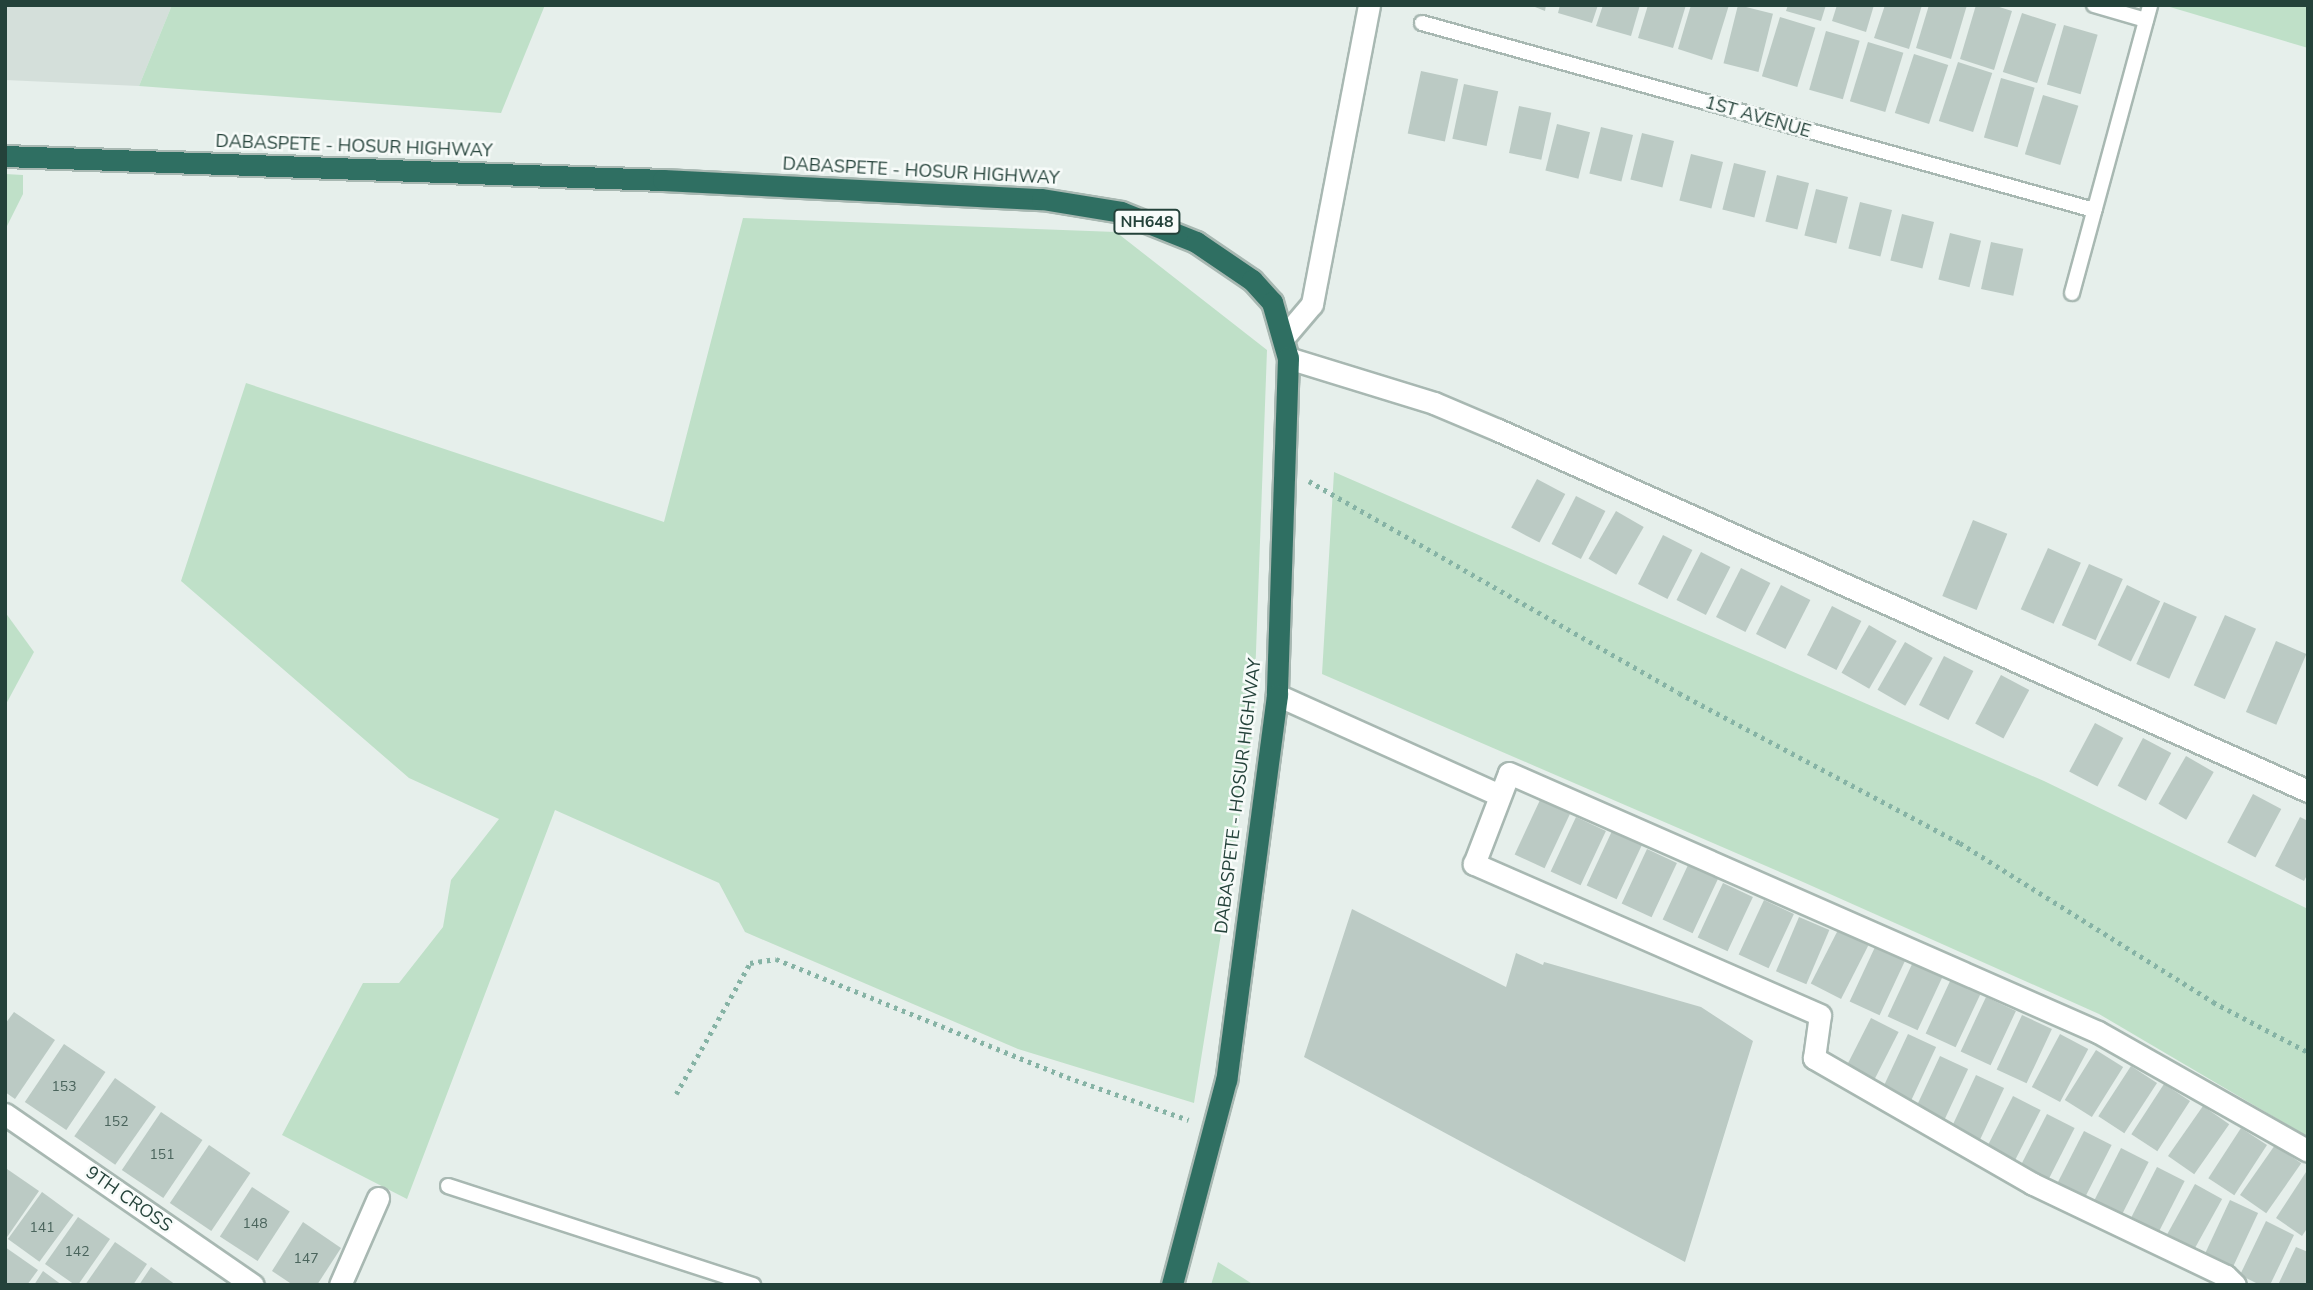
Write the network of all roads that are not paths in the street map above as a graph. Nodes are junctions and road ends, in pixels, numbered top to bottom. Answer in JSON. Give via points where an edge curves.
{"nodes":[{"id":1,"x":1369,"y":5,"type":"edge"},
{"id":2,"x":2094,"y":5,"type":"edge"},
{"id":3,"x":2150,"y":5,"type":"edge"},
{"id":4,"x":2146,"y":20,"type":"junction"},
{"id":5,"x":1422,"y":23,"type":"dead end"},
{"id":6,"x":5,"y":156,"type":"edge"},
{"id":7,"x":2094,"y":211,"type":"junction"},
{"id":8,"x":2072,"y":293,"type":"dead end"},
{"id":9,"x":1286,"y":347,"type":"junction"},
{"id":10,"x":1277,"y":695,"type":"junction"},
{"id":11,"x":2308,"y":791,"type":"edge"},
{"id":12,"x":1500,"y":795,"type":"junction"},
{"id":13,"x":5,"y":1114,"type":"edge"},
{"id":14,"x":2308,"y":1151,"type":"edge"},
{"id":15,"x":448,"y":1186,"type":"dead end"},
{"id":16,"x":378,"y":1198,"type":"dead end"},
{"id":17,"x":253,"y":1285,"type":"edge"},
{"id":18,"x":340,"y":1285,"type":"edge"},
{"id":19,"x":753,"y":1285,"type":"edge"},
{"id":20,"x":1172,"y":1285,"type":"edge"},
{"id":21,"x":2235,"y":1285,"type":"edge"}],
"edges":[{"from":1,"to":9,"type":"street","via":[[1312,304]]},
{"from":2,"to":4,"type":"lane"},
{"from":3,"to":4,"type":"lane"},
{"from":4,"to":7,"type":"lane"},
{"from":5,"to":7,"type":"lane","name":"1ST AVENUE"},
{"from":6,"to":9,"type":"highway","name":"DABASPETE - HOSUR HIGHWAY","number":"NH648","via":[[1042,199],[1121,212],[1196,242],[1252,280],[1272,302]]},
{"from":7,"to":8,"type":"lane"},
{"from":9,"to":10,"type":"highway","name":"DABASPETE - HOSUR HIGHWAY","number":"NH648"},
{"from":9,"to":11,"type":"street","via":[[1498,430]]},
{"from":10,"to":12,"type":"street"},
{"from":10,"to":20,"type":"highway","name":"DABASPETE - HOSUR HIGHWAY","number":"NH648","via":[[1226,1080]]},
{"from":12,"to":14,"type":"street","via":[[1509,773],[1811,904],[2098,1032]]},
{"from":12,"to":21,"type":"street","via":[[1474,864],[1820,1015],[1814,1058],[2033,1184],[2225,1276]]},
{"from":13,"to":17,"type":"street","name":"9TH CROSS"},
{"from":15,"to":19,"type":"lane"},
{"from":16,"to":18,"type":"street"}]}
